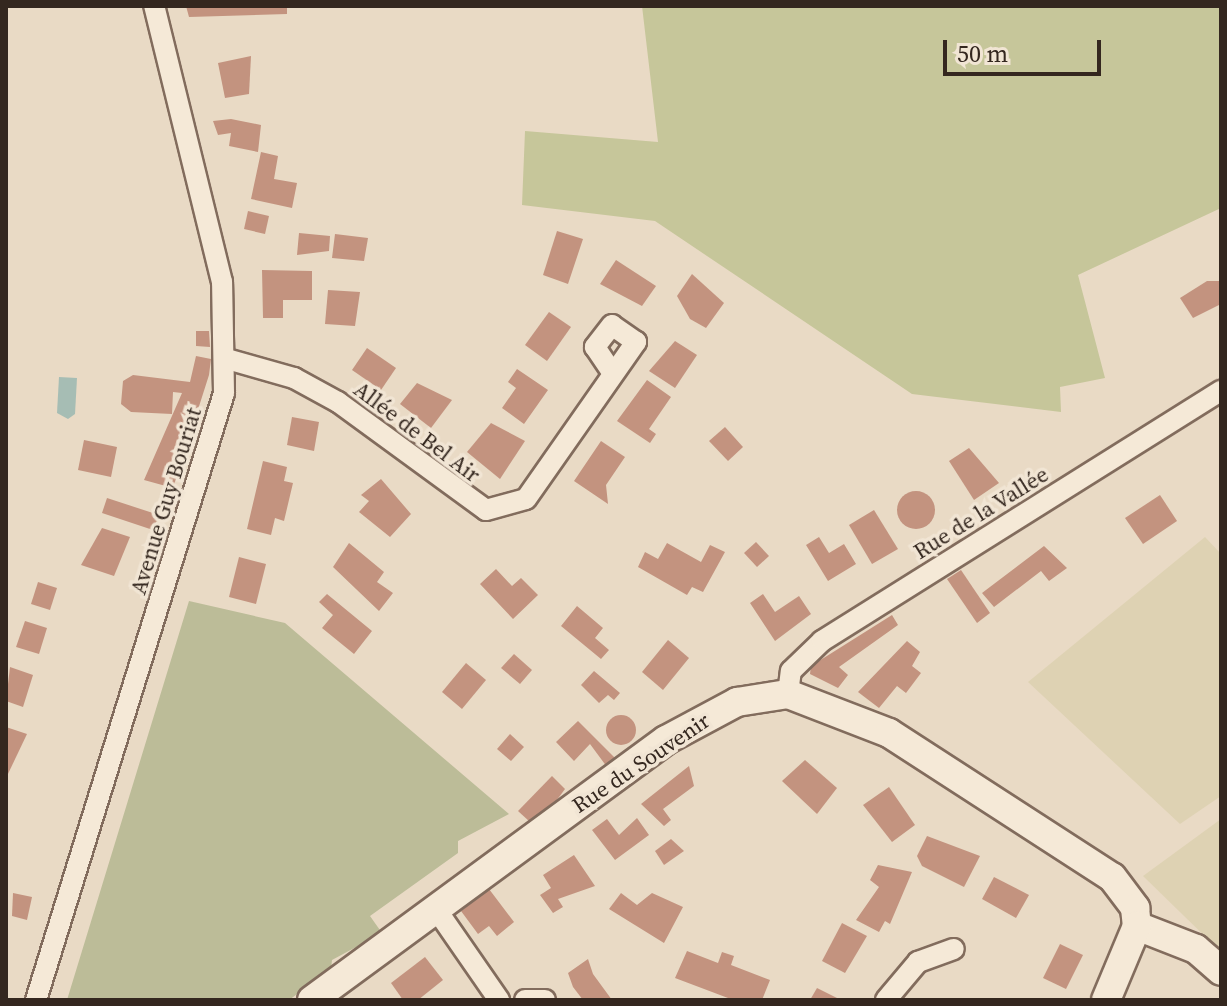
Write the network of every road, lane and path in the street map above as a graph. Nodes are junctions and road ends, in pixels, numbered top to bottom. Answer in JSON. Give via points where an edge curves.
{"nodes":[{"id":1,"x":154,"y":6,"type":"edge"},
{"id":2,"x":227,"y":359,"type":"junction"},
{"id":3,"x":613,"y":374,"type":"dead end"},
{"id":4,"x":1221,"y":391,"type":"edge"},
{"id":5,"x":788,"y":694,"type":"junction"},
{"id":6,"x":436,"y":909,"type":"junction"},
{"id":7,"x":1137,"y":926,"type":"junction"},
{"id":8,"x":954,"y":949,"type":"dead end"},
{"id":9,"x":1221,"y":971,"type":"edge"},
{"id":10,"x":36,"y":1000,"type":"edge"},
{"id":11,"x":312,"y":1000,"type":"edge"},
{"id":12,"x":499,"y":1000,"type":"edge"},
{"id":13,"x":525,"y":1000,"type":"edge"},
{"id":14,"x":545,"y":1000,"type":"edge"},
{"id":15,"x":886,"y":1000,"type":"edge"},
{"id":16,"x":1106,"y":1000,"type":"edge"}],
"edges":[{"from":1,"to":2,"type":"street","name":"Avenue Guy Bouriat","via":[[217,253]]},
{"from":2,"to":3,"type":"street","name":"Allée de Bel Air","via":[[294,378],[338,402],[486,510],[526,499]]},
{"from":2,"to":10,"type":"street","name":"Avenue Guy Bouriat","via":[[216,423]]},
{"from":4,"to":5,"type":"street","name":"Rue de la Vallée","via":[[812,648],[791,671]]},
{"from":5,"to":6,"type":"street","name":"Rue du Souvenir","via":[[737,702],[688,727]]},
{"from":5,"to":7,"type":"street","via":[[889,733],[1034,822],[1112,877],[1135,908]]},
{"from":6,"to":11,"type":"street","name":"Rue du Souvenir"},
{"from":6,"to":12,"type":"street"},
{"from":7,"to":9,"type":"street","via":[[1196,949]]},
{"from":7,"to":16,"type":"street"},
{"from":8,"to":15,"type":"street","via":[[918,962]]},
{"from":13,"to":14,"type":"street"}]}
